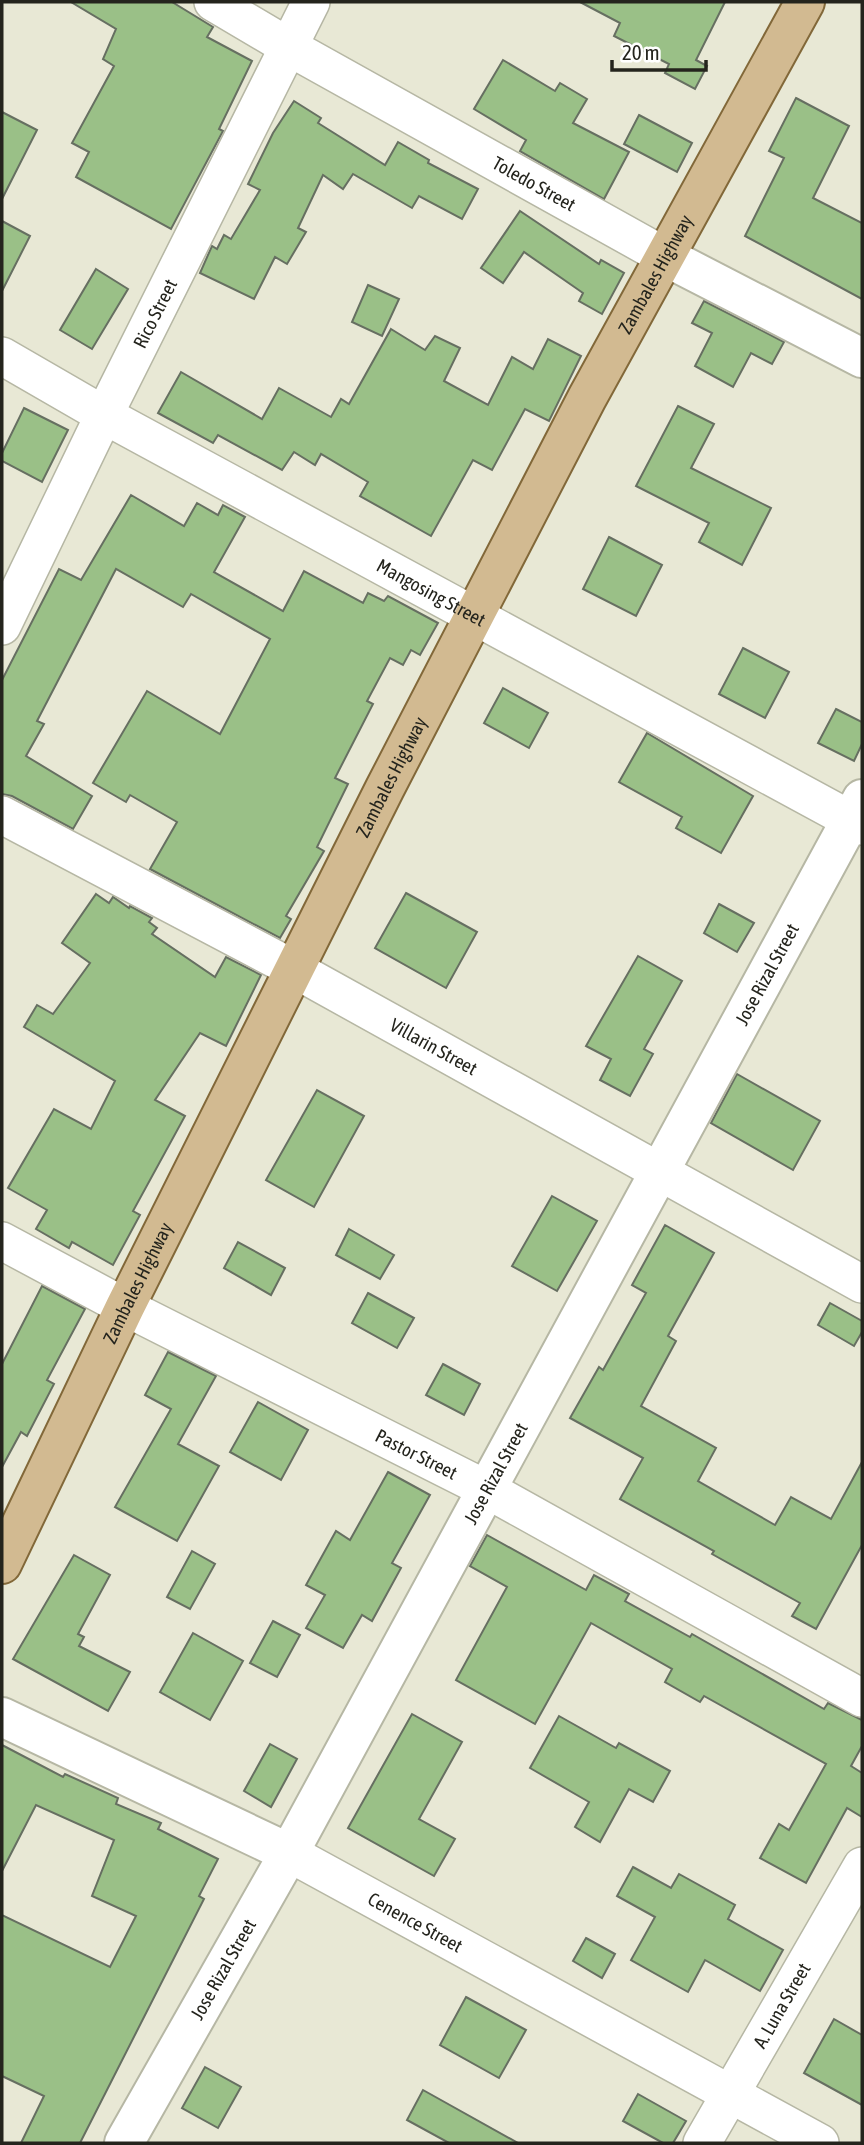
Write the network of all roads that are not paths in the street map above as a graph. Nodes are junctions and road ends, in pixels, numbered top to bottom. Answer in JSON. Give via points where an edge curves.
{"nodes":[{"id":1,"x":213,"y":2,"type":"edge"},
{"id":2,"x":311,"y":2,"type":"edge"},
{"id":3,"x":804,"y":2,"type":"edge"},
{"id":4,"x":289,"y":47,"type":"junction"},
{"id":5,"x":666,"y":257,"type":"junction"},
{"id":6,"x":2,"y":356,"type":"edge"},
{"id":7,"x":862,"y":358,"type":"edge"},
{"id":8,"x":104,"y":415,"type":"junction"},
{"id":9,"x":476,"y":615,"type":"junction"},
{"id":10,"x":2,"y":626,"type":"edge"},
{"id":11,"x":2,"y":815,"type":"edge"},
{"id":12,"x":859,"y":815,"type":"edge"},
{"id":13,"x":294,"y":969,"type":"junction"},
{"id":14,"x":659,"y":1171,"type":"junction"},
{"id":15,"x":2,"y":1241,"type":"edge"},
{"id":16,"x":862,"y":1284,"type":"edge"},
{"id":17,"x":125,"y":1307,"type":"junction"},
{"id":18,"x":486,"y":1489,"type":"junction"},
{"id":19,"x":2,"y":1564,"type":"edge"},
{"id":20,"x":862,"y":1698,"type":"edge"},
{"id":21,"x":2,"y":1717,"type":"edge"},
{"id":22,"x":289,"y":1853,"type":"junction"},
{"id":23,"x":862,"y":1866,"type":"edge"},
{"id":24,"x":729,"y":2094,"type":"junction"},
{"id":25,"x":124,"y":2143,"type":"edge"},
{"id":26,"x":702,"y":2143,"type":"edge"},
{"id":27,"x":820,"y":2143,"type":"edge"}],
"edges":[{"from":1,"to":4,"type":"street","name":"Toledo Street"},
{"from":2,"to":4,"type":"street","name":"Rico Street"},
{"from":3,"to":5,"type":"main road","name":"Zambales Highway"},
{"from":4,"to":5,"type":"street","name":"Toledo Street"},
{"from":4,"to":8,"type":"street","name":"Rico Street"},
{"from":5,"to":7,"type":"street","name":"Toledo Street"},
{"from":5,"to":9,"type":"main road","name":"Zambales Highway","via":[[587,398]]},
{"from":6,"to":8,"type":"street","name":"Mangosing Street"},
{"from":8,"to":9,"type":"street","name":"Mangosing Street"},
{"from":8,"to":10,"type":"street","name":"Rico Street"},
{"from":9,"to":12,"type":"street","name":"Mangosing Street"},
{"from":9,"to":13,"type":"main road","name":"Zambales Highway"},
{"from":11,"to":13,"type":"street","name":"Villarin Street"},
{"from":12,"to":14,"type":"street","name":"Jose Rizal Street"},
{"from":13,"to":14,"type":"street","name":"Villarin Street"},
{"from":13,"to":17,"type":"main road","name":"Zambales Highway"},
{"from":14,"to":16,"type":"street","name":"Villarin Street"},
{"from":14,"to":18,"type":"street","name":"Jose Rizal Street"},
{"from":15,"to":17,"type":"street","name":"Pastor Street"},
{"from":17,"to":18,"type":"street","name":"Pastor Street"},
{"from":17,"to":19,"type":"main road","name":"Zambales Highway"},
{"from":18,"to":20,"type":"street","name":"Pastor Street"},
{"from":18,"to":22,"type":"street","name":"Jose Rizal Street"},
{"from":21,"to":22,"type":"street","name":"Cenence Street"},
{"from":22,"to":24,"type":"street","name":"Cenence Street"},
{"from":22,"to":25,"type":"street","name":"Jose Rizal Street"},
{"from":23,"to":24,"type":"street","name":"A. Luna Street"},
{"from":24,"to":26,"type":"street","name":"A. Luna Street"},
{"from":24,"to":27,"type":"street","name":"Cenence Street"}]}
